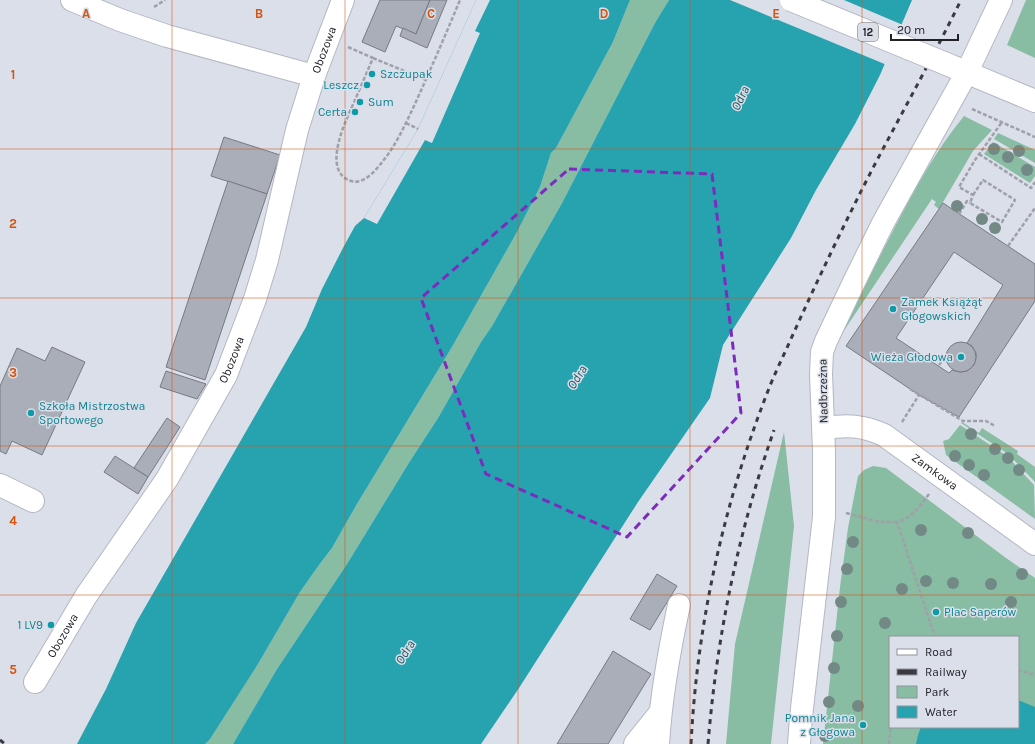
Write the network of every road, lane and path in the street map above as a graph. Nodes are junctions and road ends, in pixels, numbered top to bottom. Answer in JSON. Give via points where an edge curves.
{"nodes":[{"id":1,"x":72,"y":0,"type":"edge"},
{"id":2,"x":343,"y":0,"type":"edge"},
{"id":3,"x":460,"y":0,"type":"edge"},
{"id":4,"x":791,"y":0,"type":"edge"},
{"id":5,"x":1001,"y":0,"type":"edge"},
{"id":6,"x":329,"y":39,"type":"junction"},
{"id":7,"x":373,"y":58,"type":"junction"},
{"id":8,"x":967,"y":72,"type":"junction"},
{"id":9,"x":314,"y":76,"type":"junction"},
{"id":10,"x":426,"y":80,"type":"junction"},
{"id":11,"x":951,"y":100,"type":"junction"},
{"id":12,"x":1035,"y":101,"type":"edge"},
{"id":13,"x":1002,"y":122,"type":"junction"},
{"id":14,"x":406,"y":123,"type":"junction"},
{"id":15,"x":418,"y":129,"type":"dead end"},
{"id":16,"x":1035,"y":137,"type":"edge"},
{"id":17,"x":979,"y":154,"type":"junction"},
{"id":18,"x":1035,"y":182,"type":"edge"},
{"id":19,"x":973,"y":196,"type":"junction"},
{"id":20,"x":970,"y":203,"type":"junction"},
{"id":21,"x":1035,"y":208,"type":"edge"},
{"id":22,"x":959,"y":214,"type":"dead end"},
{"id":23,"x":1008,"y":246,"type":"dead end"},
{"id":24,"x":942,"y":361,"type":"dead end"},
{"id":25,"x":939,"y":365,"type":"dead end"},
{"id":26,"x":910,"y":389,"type":"dead end"},
{"id":27,"x":919,"y":395,"type":"junction"},
{"id":28,"x":902,"y":422,"type":"dead end"},
{"id":29,"x":995,"y":426,"type":"dead end"},
{"id":30,"x":824,"y":428,"type":"junction"},
{"id":31,"x":0,"y":485,"type":"edge"},
{"id":32,"x":930,"y":493,"type":"dead end"},
{"id":33,"x":33,"y":501,"type":"dead end"},
{"id":34,"x":844,"y":512,"type":"dead end"},
{"id":35,"x":896,"y":522,"type":"junction"},
{"id":36,"x":1035,"y":544,"type":"edge"},
{"id":37,"x":679,"y":605,"type":"dead end"},
{"id":38,"x":935,"y":636,"type":"edge"},
{"id":39,"x":1019,"y":670,"type":"edge"},
{"id":40,"x":1035,"y":675,"type":"edge"},
{"id":41,"x":36,"y":682,"type":"dead end"},
{"id":42,"x":660,"y":713,"type":"junction"},
{"id":43,"x":891,"y":728,"type":"edge"},
{"id":44,"x":635,"y":744,"type":"edge"},
{"id":45,"x":658,"y":744,"type":"edge"},
{"id":46,"x":799,"y":744,"type":"edge"},
{"id":47,"x":889,"y":744,"type":"edge"}],
"edges":[{"from":1,"to":9,"type":"street","via":[[167,36]]},
{"from":2,"to":6,"type":"street","name":"Obozowa"},
{"from":3,"to":10,"type":"path"},
{"from":4,"to":8,"type":"street","number":"12","bridge":true},
{"from":5,"to":8,"type":"street","name":"Nadbrzeżna"},
{"from":6,"to":7,"type":"path"},
{"from":6,"to":9,"type":"street","name":"Obozowa"},
{"from":7,"to":10,"type":"path"},
{"from":7,"to":14,"type":"path","via":[[338,141],[336,158],[338,170],[344,178],[353,181],[365,179],[383,161]]},
{"from":8,"to":11,"type":"street","name":"Nadbrzeżna"},
{"from":8,"to":12,"type":"street","number":"12"},
{"from":9,"to":41,"type":"street","name":"Obozowa","via":[[297,130],[267,260],[226,375],[167,479],[86,596]]},
{"from":10,"to":14,"type":"path"},
{"from":11,"to":13,"type":"path"},
{"from":11,"to":30,"type":"street","name":"Nadbrzeżna","via":[[883,223],[824,347],[821,374]]},
{"from":13,"to":16,"type":"path"},
{"from":13,"to":17,"type":"path"},
{"from":14,"to":15,"type":"path"},
{"from":17,"to":18,"type":"path","via":[[1031,188]]},
{"from":17,"to":19,"type":"path","via":[[959,187]]},
{"from":19,"to":20,"type":"path"},
{"from":19,"to":20,"type":"path","via":[[983,180],[1016,200],[1002,222]]},
{"from":20,"to":22,"type":"path","via":[[966,201]]},
{"from":21,"to":23,"type":"path"},
{"from":24,"to":25,"type":"path"},
{"from":26,"to":27,"type":"path"},
{"from":27,"to":28,"type":"path"},
{"from":27,"to":29,"type":"path","via":[[963,421],[986,420]]},
{"from":30,"to":36,"type":"street","name":"Zamkowa","via":[[854,426],[884,435]]},
{"from":30,"to":46,"type":"street","name":"Nadbrzeżna","via":[[824,517]]},
{"from":31,"to":33,"type":"street"},
{"from":32,"to":35,"type":"path","via":[[914,513]]},
{"from":34,"to":35,"type":"path","via":[[886,523]]},
{"from":35,"to":38,"type":"path"},
{"from":37,"to":42,"type":"street"},
{"from":39,"to":40,"type":"path"},
{"from":42,"to":44,"type":"street"},
{"from":42,"to":45,"type":"street"},
{"from":43,"to":47,"type":"path"}]}
